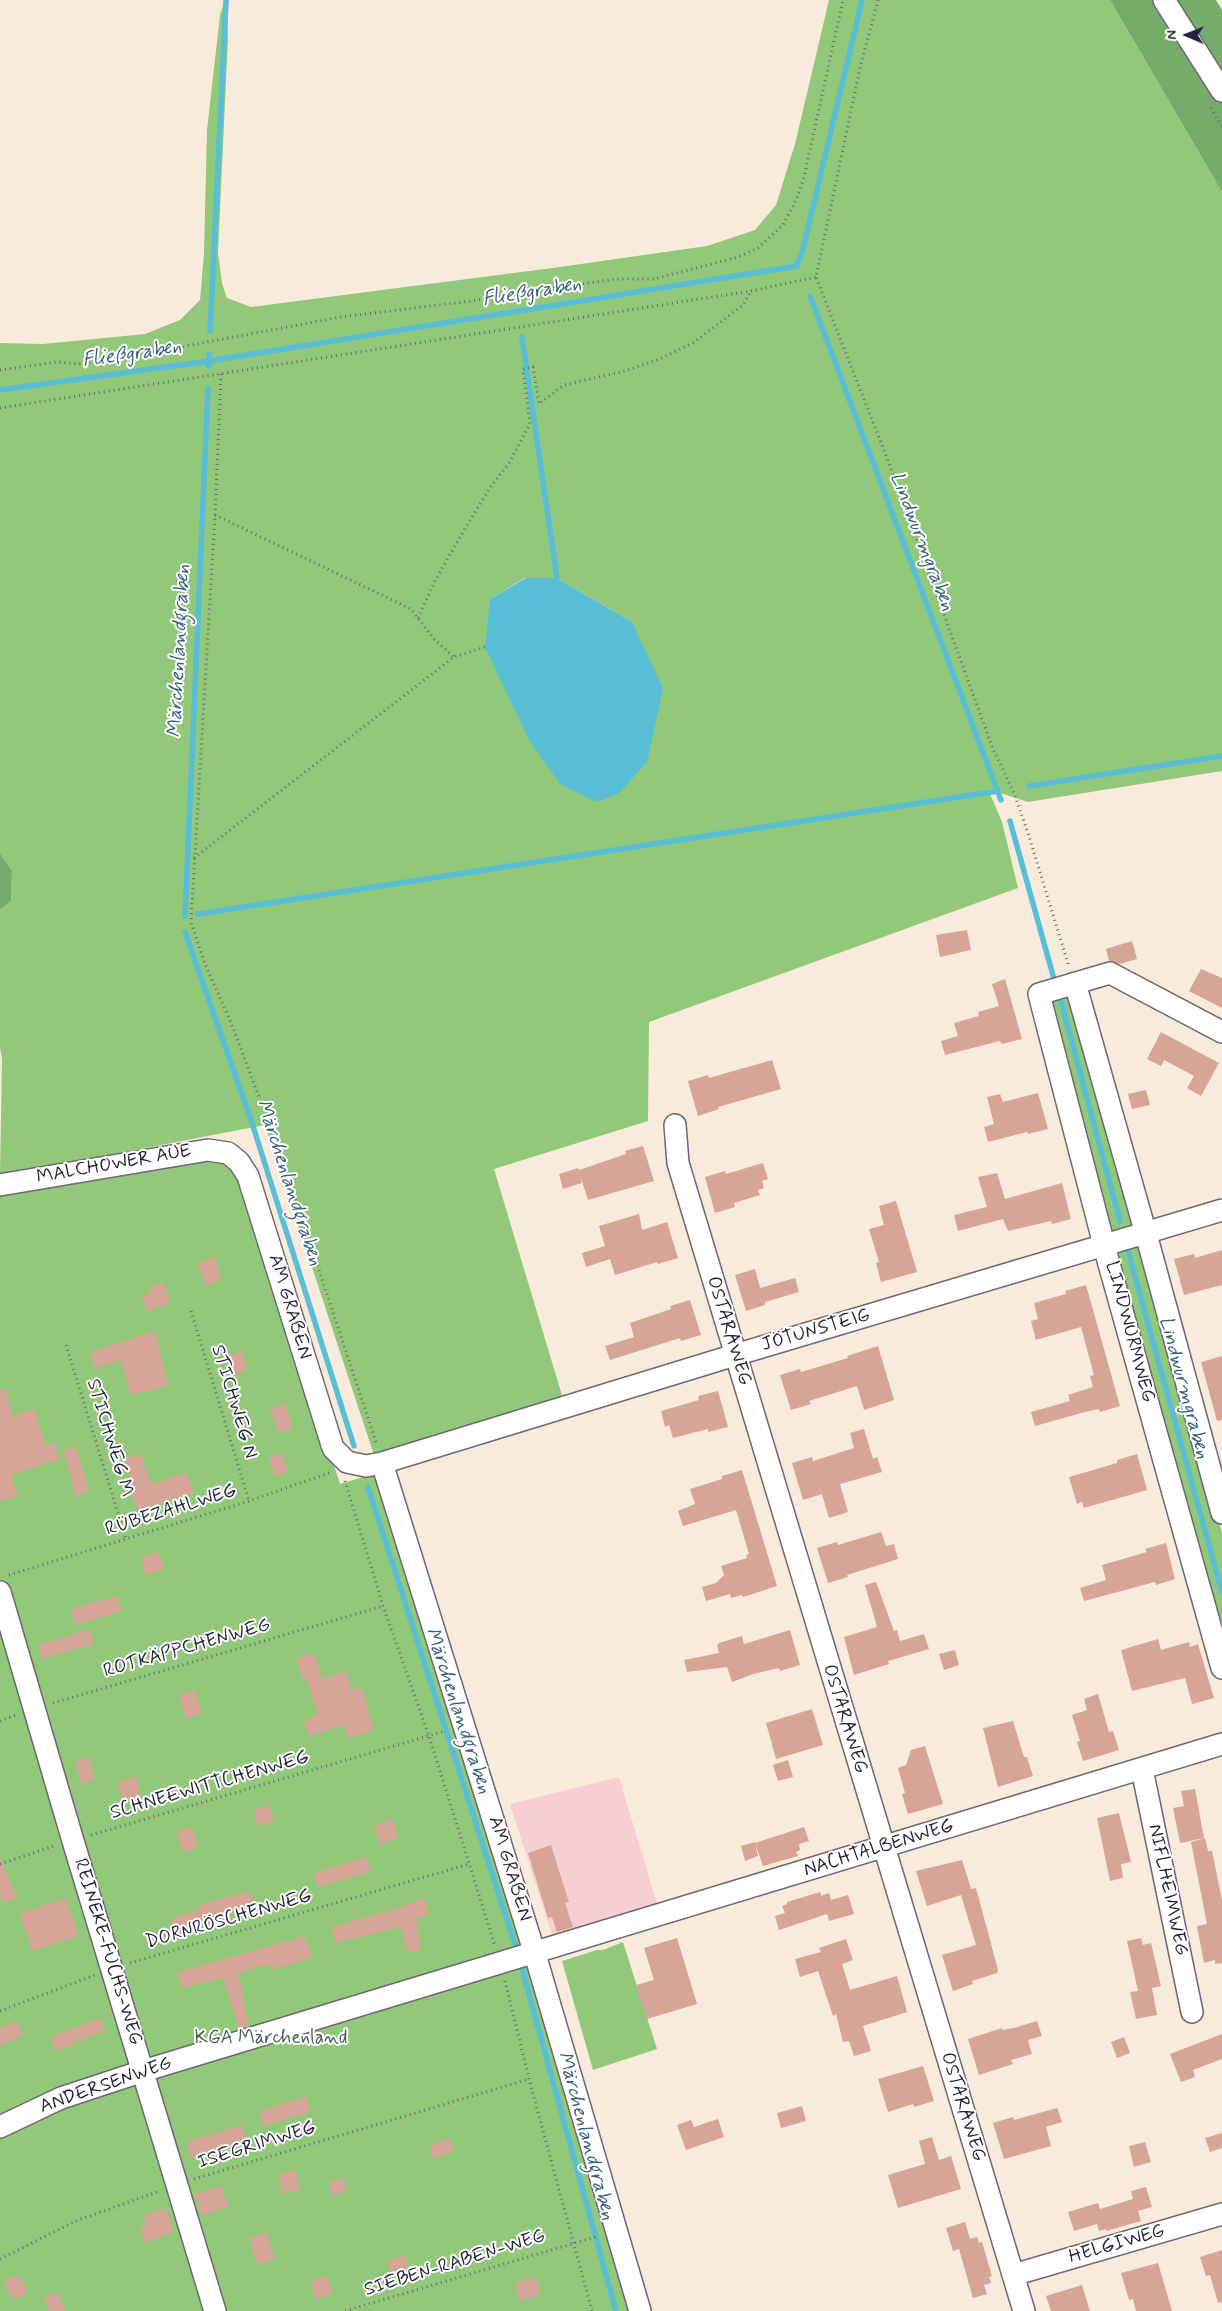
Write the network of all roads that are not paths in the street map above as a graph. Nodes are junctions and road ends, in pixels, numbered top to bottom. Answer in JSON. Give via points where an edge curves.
{"nodes":[{"id":1,"x":1164,"y":0,"type":"edge"},
{"id":2,"x":1222,"y":92,"type":"edge"},
{"id":3,"x":1074,"y":983,"type":"junction"},
{"id":4,"x":1222,"y":1032,"type":"edge"},
{"id":5,"x":676,"y":1125,"type":"dead end"},
{"id":6,"x":228,"y":1153,"type":"joint"},
{"id":7,"x":0,"y":1185,"type":"edge"},
{"id":8,"x":1222,"y":1210,"type":"edge"},
{"id":9,"x":1146,"y":1234,"type":"junction"},
{"id":10,"x":1106,"y":1245,"type":"junction"},
{"id":11,"x":735,"y":1355,"type":"junction"},
{"id":12,"x":382,"y":1463,"type":"junction"},
{"id":13,"x":1222,"y":1513,"type":"edge"},
{"id":14,"x":0,"y":1592,"type":"edge"},
{"id":15,"x":1222,"y":1668,"type":"edge"},
{"id":16,"x":1222,"y":1744,"type":"edge"},
{"id":17,"x":1142,"y":1769,"type":"junction"},
{"id":18,"x":883,"y":1848,"type":"junction"},
{"id":19,"x":534,"y":1951,"type":"junction"},
{"id":20,"x":500,"y":1962,"type":"joint"},
{"id":21,"x":1192,"y":2012,"type":"dead end"},
{"id":22,"x":143,"y":2072,"type":"junction"},
{"id":23,"x":0,"y":2127,"type":"edge"},
{"id":24,"x":1222,"y":2214,"type":"edge"},
{"id":25,"x":1013,"y":2275,"type":"junction"},
{"id":26,"x":215,"y":2311,"type":"edge"},
{"id":27,"x":640,"y":2311,"type":"edge"},
{"id":28,"x":1024,"y":2311,"type":"edge"}],
"edges":[{"from":1,"to":2,"type":"street"},
{"from":3,"to":4,"type":"street","via":[[1110,973]]},
{"from":3,"to":9,"type":"street"},
{"from":3,"to":10,"type":"street","name":"LINDWURMWEG","via":[[1039,994]]},
{"from":5,"to":11,"type":"street","name":"OSTARAWEG","via":[[678,1163]]},
{"from":6,"to":7,"type":"street","name":"MALCHOWER AUE","via":[[208,1150]]},
{"from":6,"to":12,"type":"street","name":"AM GRABEN","via":[[240,1162],[248,1176],[333,1448],[347,1462],[366,1466]]},
{"from":8,"to":9,"type":"street","name":"JÖTUNSTEIG"},
{"from":9,"to":10,"type":"street","name":"JÖTUNSTEIG"},
{"from":9,"to":13,"type":"street"},
{"from":10,"to":11,"type":"street","name":"JÖTUNSTEIG"},
{"from":10,"to":15,"type":"street","name":"LINDWURMWEG"},
{"from":11,"to":12,"type":"street","name":"JÖTUNSTEIG"},
{"from":11,"to":18,"type":"street","name":"OSTARAWEG"},
{"from":12,"to":19,"type":"street","name":"AM GRABEN"},
{"from":14,"to":22,"type":"street","name":"REINEKE-FUCHS-WEG"},
{"from":16,"to":17,"type":"street","name":"NACHTALBENWEG"},
{"from":17,"to":18,"type":"street","name":"NACHTALBENWEG"},
{"from":17,"to":21,"type":"street","name":"NIFLHEIMWEG"},
{"from":18,"to":19,"type":"street","name":"NACHTALBENWEG"},
{"from":18,"to":25,"type":"street","name":"OSTARAWEG"},
{"from":19,"to":20,"type":"street","name":"NACHTALBENWEG"},
{"from":19,"to":27,"type":"street","name":"AM GRABEN"},
{"from":20,"to":22,"type":"street","name":"ANDERSENWEG"},
{"from":22,"to":23,"type":"street","name":"ANDERSENWEG","via":[[61,2098]]},
{"from":22,"to":26,"type":"street","name":"REINEKE-FUCHS-WEG"},
{"from":24,"to":25,"type":"street","name":"HELGIWEG"},
{"from":25,"to":28,"type":"street","name":"OSTARAWEG"}]}
